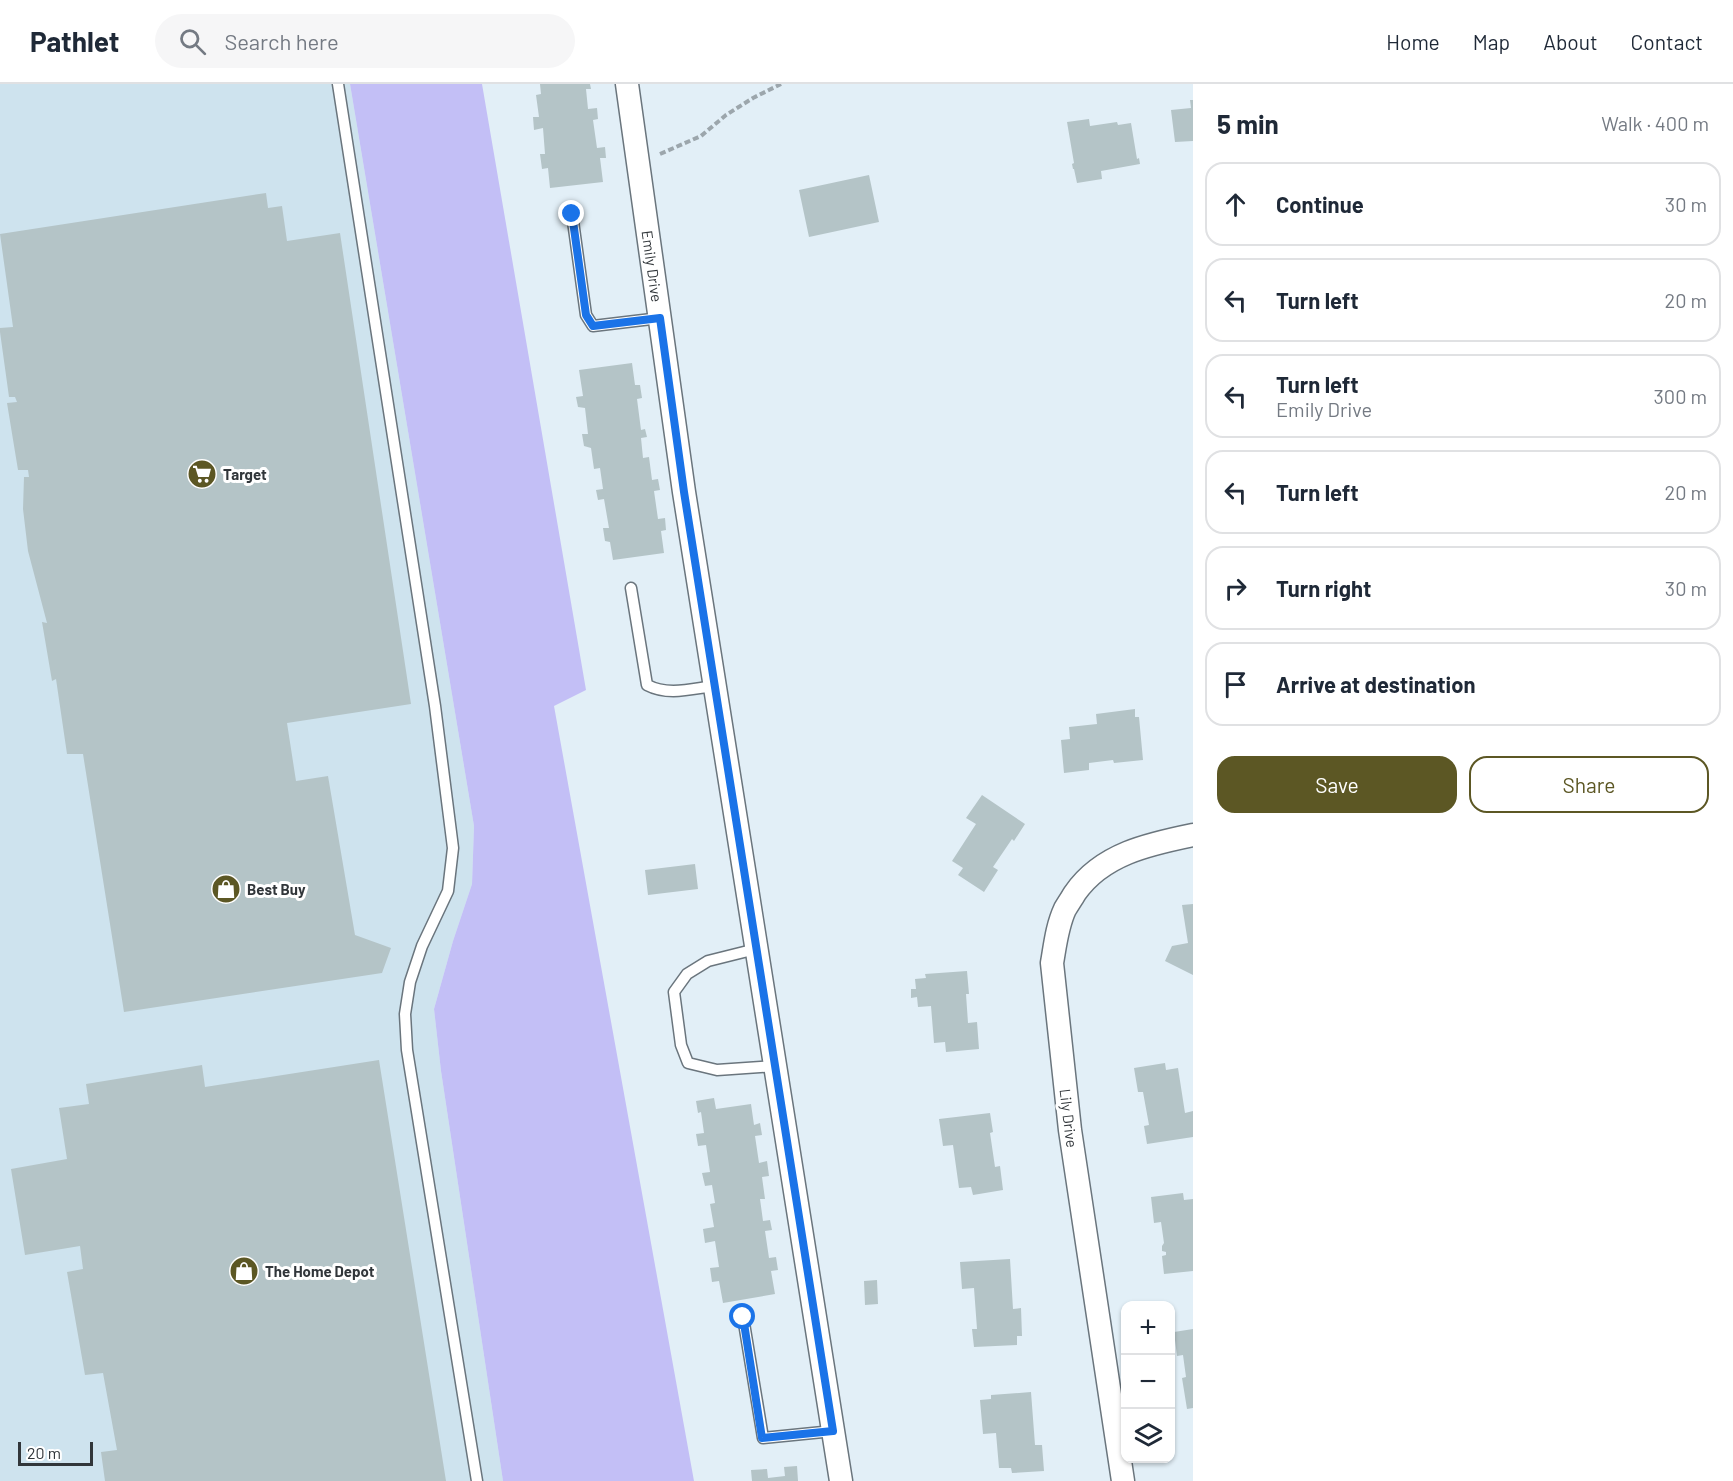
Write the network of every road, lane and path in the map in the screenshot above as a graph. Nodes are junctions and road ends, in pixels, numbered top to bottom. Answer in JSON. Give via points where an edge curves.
{"nodes":[{"id":1,"x":338,"y":84,"type":"edge"},
{"id":2,"x":627,"y":84,"type":"edge"},
{"id":3,"x":781,"y":84,"type":"edge"},
{"id":4,"x":638,"y":159,"type":"junction"},
{"id":5,"x":572,"y":214,"type":"dead end"},
{"id":6,"x":660,"y":318,"type":"junction"},
{"id":7,"x":631,"y":588,"type":"dead end"},
{"id":8,"x":714,"y":686,"type":"junction"},
{"id":9,"x":1193,"y":835,"type":"edge"},
{"id":10,"x":756,"y":949,"type":"junction"},
{"id":11,"x":775,"y":1066,"type":"junction"},
{"id":12,"x":743,"y":1317,"type":"dead end"},
{"id":13,"x":833,"y":1431,"type":"junction"},
{"id":14,"x":477,"y":1481,"type":"edge"},
{"id":15,"x":841,"y":1481,"type":"edge"},
{"id":16,"x":1123,"y":1481,"type":"edge"}],
"edges":[{"from":1,"to":14,"type":"lane","via":[[435,706],[453,848],[448,891],[422,946],[405,1014],[407,1050]]},
{"from":2,"to":4,"type":"street","name":"Emily Drive"},
{"from":3,"to":4,"type":"path","via":[[744,104],[701,136],[664,153]]},
{"from":4,"to":6,"type":"street","name":"Emily Drive"},
{"from":5,"to":6,"type":"lane","via":[[586,315],[593,326]]},
{"from":6,"to":8,"type":"street","name":"Emily Drive"},
{"from":7,"to":8,"type":"lane","via":[[647,684],[674,692]]},
{"from":8,"to":10,"type":"street","name":"Emily Drive"},
{"from":9,"to":16,"type":"street","name":"Lily Drive","via":[[1155,842],[1118,856],[1085,879],[1065,909],[1052,963],[1070,1130]]},
{"from":10,"to":11,"type":"street","name":"Emily Drive"},
{"from":10,"to":11,"type":"lane","via":[[708,961],[687,974],[674,992],[681,1045],[688,1064],[717,1070]]},
{"from":11,"to":13,"type":"street","name":"Emily Drive"},
{"from":12,"to":13,"type":"lane","via":[[762,1438]]},
{"from":13,"to":15,"type":"street","name":"Emily Drive"}]}
